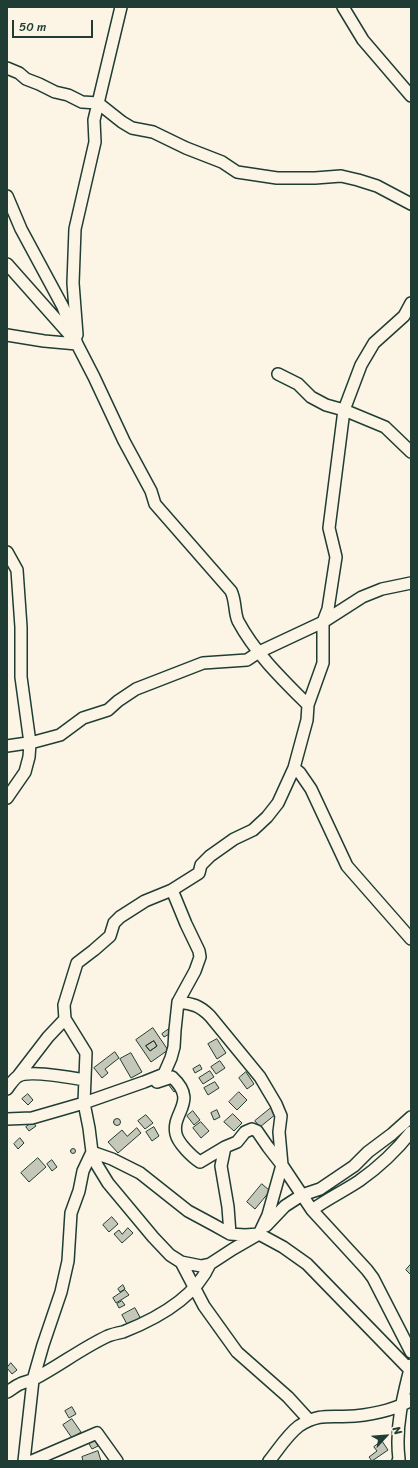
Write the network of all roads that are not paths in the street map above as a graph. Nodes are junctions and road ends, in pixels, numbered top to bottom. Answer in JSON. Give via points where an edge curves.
{"nodes":[{"id":1,"x":121,"y":7,"type":"edge"},
{"id":2,"x":343,"y":7,"type":"edge"},
{"id":3,"x":7,"y":68,"type":"edge"},
{"id":4,"x":411,"y":96,"type":"edge"},
{"id":5,"x":98,"y":103,"type":"junction"},
{"id":6,"x":7,"y":196,"type":"edge"},
{"id":7,"x":411,"y":204,"type":"edge"},
{"id":8,"x":7,"y":264,"type":"edge"},
{"id":9,"x":411,"y":303,"type":"edge"},
{"id":10,"x":7,"y":335,"type":"edge"},
{"id":11,"x":77,"y":344,"type":"junction"},
{"id":12,"x":278,"y":374,"type":"dead end"},
{"id":13,"x":344,"y":410,"type":"junction"},
{"id":14,"x":411,"y":452,"type":"edge"},
{"id":15,"x":7,"y":552,"type":"edge"},
{"id":16,"x":411,"y":584,"type":"edge"},
{"id":17,"x":323,"y":622,"type":"junction"},
{"id":18,"x":259,"y":652,"type":"junction"},
{"id":19,"x":308,"y":705,"type":"junction"},
{"id":20,"x":30,"y":742,"type":"junction"},
{"id":21,"x":7,"y":746,"type":"edge"},
{"id":22,"x":294,"y":768,"type":"junction"},
{"id":23,"x":7,"y":798,"type":"edge"},
{"id":24,"x":172,"y":890,"type":"junction"},
{"id":25,"x":411,"y":939,"type":"edge"},
{"id":26,"x":178,"y":1002,"type":"junction"},
{"id":27,"x":65,"y":1019,"type":"junction"},
{"id":28,"x":18,"y":1076,"type":"junction"},
{"id":29,"x":85,"y":1080,"type":"junction"},
{"id":30,"x":144,"y":1082,"type":"junction"},
{"id":31,"x":7,"y":1089,"type":"edge"},
{"id":32,"x":84,"y":1103,"type":"junction"},
{"id":33,"x":411,"y":1117,"type":"edge"},
{"id":34,"x":7,"y":1119,"type":"edge"},
{"id":35,"x":411,"y":1132,"type":"edge"},
{"id":36,"x":225,"y":1147,"type":"junction"},
{"id":37,"x":92,"y":1152,"type":"junction"},
{"id":38,"x":282,"y":1165,"type":"junction"},
{"id":39,"x":302,"y":1195,"type":"junction"},
{"id":40,"x":312,"y":1210,"type":"junction"},
{"id":41,"x":230,"y":1234,"type":"junction"},
{"id":42,"x":259,"y":1234,"type":"junction"},
{"id":43,"x":181,"y":1262,"type":"junction"},
{"id":44,"x":210,"y":1264,"type":"junction"},
{"id":45,"x":195,"y":1287,"type":"junction"},
{"id":46,"x":411,"y":1350,"type":"edge"},
{"id":47,"x":411,"y":1369,"type":"edge"},
{"id":48,"x":33,"y":1380,"type":"junction"},
{"id":49,"x":7,"y":1392,"type":"edge"},
{"id":50,"x":406,"y":1402,"type":"edge"},
{"id":51,"x":310,"y":1420,"type":"junction"},
{"id":52,"x":24,"y":1461,"type":"edge"},
{"id":53,"x":32,"y":1461,"type":"edge"},
{"id":54,"x":117,"y":1461,"type":"edge"},
{"id":55,"x":269,"y":1461,"type":"edge"},
{"id":56,"x":398,"y":1461,"type":"edge"}],
"edges":[{"from":1,"to":5,"type":"street"},
{"from":2,"to":4,"type":"street","via":[[363,40]]},
{"from":3,"to":5,"type":"street","via":[[55,92],[82,102]]},
{"from":5,"to":7,"type":"street","via":[[132,128],[154,132],[222,162],[237,172],[277,178],[341,176],[377,186]]},
{"from":5,"to":11,"type":"street","via":[[94,120],[95,142],[75,229],[73,283]]},
{"from":6,"to":11,"type":"street","via":[[21,229],[63,307]]},
{"from":8,"to":11,"type":"street"},
{"from":9,"to":13,"type":"street","via":[[404,316],[374,343],[361,365]]},
{"from":10,"to":11,"type":"street"},
{"from":11,"to":18,"type":"street","via":[[124,442],[151,491],[155,504],[231,591],[238,620]]},
{"from":12,"to":13,"type":"street","via":[[298,384],[311,397]]},
{"from":13,"to":14,"type":"street","via":[[385,427]]},
{"from":13,"to":17,"type":"street","via":[[329,528],[336,557],[328,609]]},
{"from":15,"to":20,"type":"street","via":[[17,570],[21,677]]},
{"from":16,"to":17,"type":"street","via":[[382,589],[362,597]]},
{"from":17,"to":18,"type":"street"},
{"from":17,"to":19,"type":"street","via":[[323,663]]},
{"from":18,"to":19,"type":"street"},
{"from":18,"to":20,"type":"street","via":[[247,660],[204,663],[136,689],[108,710],[83,718],[60,734]]},
{"from":19,"to":22,"type":"street","via":[[307,720]]},
{"from":20,"to":21,"type":"street"},
{"from":20,"to":23,"type":"street","via":[[26,772]]},
{"from":22,"to":24,"type":"street","via":[[278,803],[267,817],[252,830],[210,856],[201,865],[199,873]]},
{"from":22,"to":25,"type":"street","via":[[311,788],[347,866]]},
{"from":24,"to":26,"type":"street","via":[[200,957]]},
{"from":24,"to":27,"type":"street","via":[[145,901],[120,917],[114,923],[110,936],[77,963],[64,1005]]},
{"from":26,"to":30,"type":"street","via":[[171,1058],[164,1074]]},
{"from":26,"to":38,"type":"street","via":[[201,1008],[260,1077],[281,1116],[279,1132]]},
{"from":27,"to":28,"type":"street"},
{"from":27,"to":29,"type":"street","via":[[86,1054]]},
{"from":28,"to":29,"type":"street","via":[[53,1075]]},
{"from":28,"to":31,"type":"street"},
{"from":29,"to":32,"type":"street"},
{"from":30,"to":32,"type":"street"},
{"from":30,"to":36,"type":"street","via":[[159,1082],[172,1077],[176,1081],[184,1095],[176,1135],[189,1154],[200,1162]]},
{"from":32,"to":34,"type":"street","via":[[32,1118]]},
{"from":32,"to":37,"type":"street"},
{"from":33,"to":39,"type":"street","via":[[354,1166],[320,1189]]},
{"from":35,"to":40,"type":"street","via":[[377,1168]]},
{"from":36,"to":38,"type":"street","via":[[237,1142],[245,1132],[252,1129],[257,1131]]},
{"from":36,"to":41,"type":"street","via":[[221,1166]]},
{"from":37,"to":41,"type":"street","via":[[140,1173],[188,1211]]},
{"from":37,"to":43,"type":"street","via":[[108,1183],[153,1237],[170,1255]]},
{"from":37,"to":48,"type":"street","via":[[83,1171],[71,1213],[68,1261],[61,1292]]},
{"from":38,"to":39,"type":"street"},
{"from":38,"to":42,"type":"street","via":[[268,1215]]},
{"from":39,"to":40,"type":"street"},
{"from":39,"to":42,"type":"street","via":[[285,1206]]},
{"from":40,"to":46,"type":"street","via":[[373,1278]]},
{"from":41,"to":42,"type":"street"},
{"from":42,"to":44,"type":"street"},
{"from":42,"to":47,"type":"street","via":[[307,1264]]},
{"from":43,"to":44,"type":"street","via":[[201,1266]]},
{"from":43,"to":45,"type":"street"},
{"from":44,"to":45,"type":"street","via":[[206,1274]]},
{"from":45,"to":48,"type":"street","via":[[183,1299],[155,1316],[85,1348]]},
{"from":45,"to":51,"type":"street","via":[[204,1306],[237,1352]]},
{"from":47,"to":50,"type":"street"},
{"from":48,"to":49,"type":"street"},
{"from":48,"to":52,"type":"street"},
{"from":50,"to":51,"type":"street","via":[[365,1414],[319,1416]]},
{"from":50,"to":56,"type":"street","via":[[398,1432]]},
{"from":51,"to":55,"type":"street","via":[[295,1429]]},
{"from":53,"to":54,"type":"street","via":[[97,1433]]}]}
